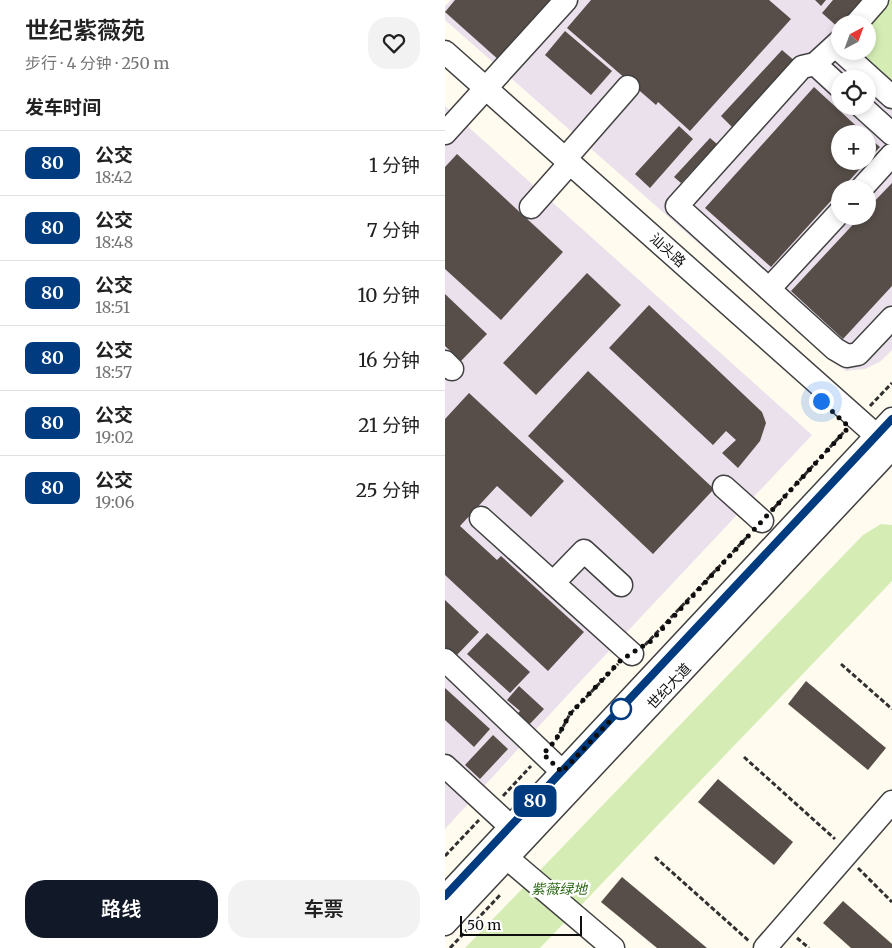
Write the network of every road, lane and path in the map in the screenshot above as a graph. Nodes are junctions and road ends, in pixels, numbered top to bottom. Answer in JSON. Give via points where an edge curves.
{"nodes":[{"id":1,"x":567,"y":0,"type":"edge"},
{"id":2,"x":877,"y":0,"type":"edge"},
{"id":3,"x":864,"y":15,"type":"edge"},
{"id":4,"x":445,"y":52,"type":"edge"},
{"id":5,"x":831,"y":53,"type":"edge"},
{"id":6,"x":853,"y":60,"type":"edge"},
{"id":7,"x":815,"y":64,"type":"junction"},
{"id":8,"x":445,"y":70,"type":"edge"},
{"id":9,"x":831,"y":79,"type":"edge"},
{"id":10,"x":628,"y":87,"type":"dead end"},
{"id":11,"x":483,"y":94,"type":"junction"},
{"id":12,"x":892,"y":97,"type":"edge"},
{"id":13,"x":871,"y":115,"type":"edge"},
{"id":14,"x":445,"y":133,"type":"edge"},
{"id":15,"x":892,"y":134,"type":"edge"},
{"id":16,"x":892,"y":155,"type":"edge"},
{"id":17,"x":566,"y":165,"type":"junction"},
{"id":18,"x":869,"y":180,"type":"edge"},
{"id":19,"x":531,"y":207,"type":"dead end"},
{"id":20,"x":831,"y":222,"type":"edge"},
{"id":21,"x":769,"y":289,"type":"junction"},
{"id":22,"x":892,"y":318,"type":"edge"},
{"id":23,"x":892,"y":384,"type":"edge"},
{"id":24,"x":892,"y":419,"type":"edge"},
{"id":25,"x":853,"y":423,"type":"junction"},
{"id":26,"x":885,"y":449,"type":"edge"},
{"id":27,"x":724,"y":487,"type":"dead end"},
{"id":28,"x":481,"y":518,"type":"dead end"},
{"id":29,"x":762,"y":521,"type":"junction"},
{"id":30,"x":553,"y":583,"type":"junction"},
{"id":31,"x":621,"y":585,"type":"dead end"},
{"id":32,"x":632,"y":654,"type":"junction"},
{"id":33,"x":445,"y":660,"type":"edge"},
{"id":34,"x":841,"y":664,"type":"dead end"},
{"id":35,"x":892,"y":710,"type":"edge"},
{"id":36,"x":543,"y":754,"type":"junction"},
{"id":37,"x":744,"y":757,"type":"dead end"},
{"id":38,"x":445,"y":766,"type":"edge"},
{"id":39,"x":569,"y":779,"type":"junction"},
{"id":40,"x":892,"y":802,"type":"edge"},
{"id":41,"x":491,"y":809,"type":"junction"},
{"id":42,"x":511,"y":827,"type":"junction"},
{"id":43,"x":847,"y":853,"type":"junction"},
{"id":44,"x":445,"y":856,"type":"edge"},
{"id":45,"x":655,"y":857,"type":"dead end"},
{"id":46,"x":507,"y":858,"type":"junction"},
{"id":47,"x":447,"y":892,"type":"edge"},
{"id":48,"x":892,"y":902,"type":"edge"},
{"id":49,"x":445,"y":924,"type":"edge"},
{"id":50,"x":757,"y":945,"type":"edge"},
{"id":51,"x":613,"y":948,"type":"edge"}],
"edges":[{"from":1,"to":11,"type":"street"},
{"from":2,"to":3,"type":"street"},
{"from":4,"to":11,"type":"street","name":"汕头路"},
{"from":5,"to":7,"type":"street"},
{"from":6,"to":12,"type":"street"},
{"from":7,"to":9,"type":"street"},
{"from":7,"to":21,"type":"street","via":[[802,67],[677,206]]},
{"from":8,"to":11,"type":"street","name":"汕头路"},
{"from":10,"to":17,"type":"street"},
{"from":11,"to":14,"type":"street"},
{"from":11,"to":17,"type":"street","name":"汕头路"},
{"from":13,"to":15,"type":"street"},
{"from":16,"to":18,"type":"street"},
{"from":17,"to":19,"type":"street"},
{"from":17,"to":25,"type":"street","name":"汕头路"},
{"from":20,"to":21,"type":"street"},
{"from":21,"to":22,"type":"street","via":[[835,349],[847,356],[858,354]]},
{"from":23,"to":25,"type":"path"},
{"from":24,"to":26,"type":"street","name":"世纪大道"},
{"from":25,"to":26,"type":"street","name":"汕头路"},
{"from":25,"to":29,"type":"path"},
{"from":26,"to":39,"type":"street","name":"世纪大道"},
{"from":27,"to":29,"type":"street"},
{"from":28,"to":30,"type":"street"},
{"from":29,"to":32,"type":"path","via":[[651,641]]},
{"from":30,"to":31,"type":"street","via":[[584,551]]},
{"from":30,"to":32,"type":"street"},
{"from":32,"to":36,"type":"path","via":[[621,660],[570,714],[555,741]]},
{"from":33,"to":36,"type":"street"},
{"from":34,"to":35,"type":"path"},
{"from":36,"to":39,"type":"street"},
{"from":36,"to":41,"type":"path"},
{"from":37,"to":43,"type":"path"},
{"from":38,"to":41,"type":"street"},
{"from":39,"to":42,"type":"street","name":"世纪大道"},
{"from":39,"to":46,"type":"street","name":"世纪大道"},
{"from":40,"to":43,"type":"street"},
{"from":41,"to":42,"type":"street"},
{"from":41,"to":44,"type":"path"},
{"from":42,"to":47,"type":"street","name":"世纪大道"},
{"from":43,"to":48,"type":"path"},
{"from":43,"to":50,"type":"street"},
{"from":45,"to":50,"type":"path"},
{"from":46,"to":49,"type":"street","name":"世纪大道"},
{"from":46,"to":51,"type":"street"}]}
